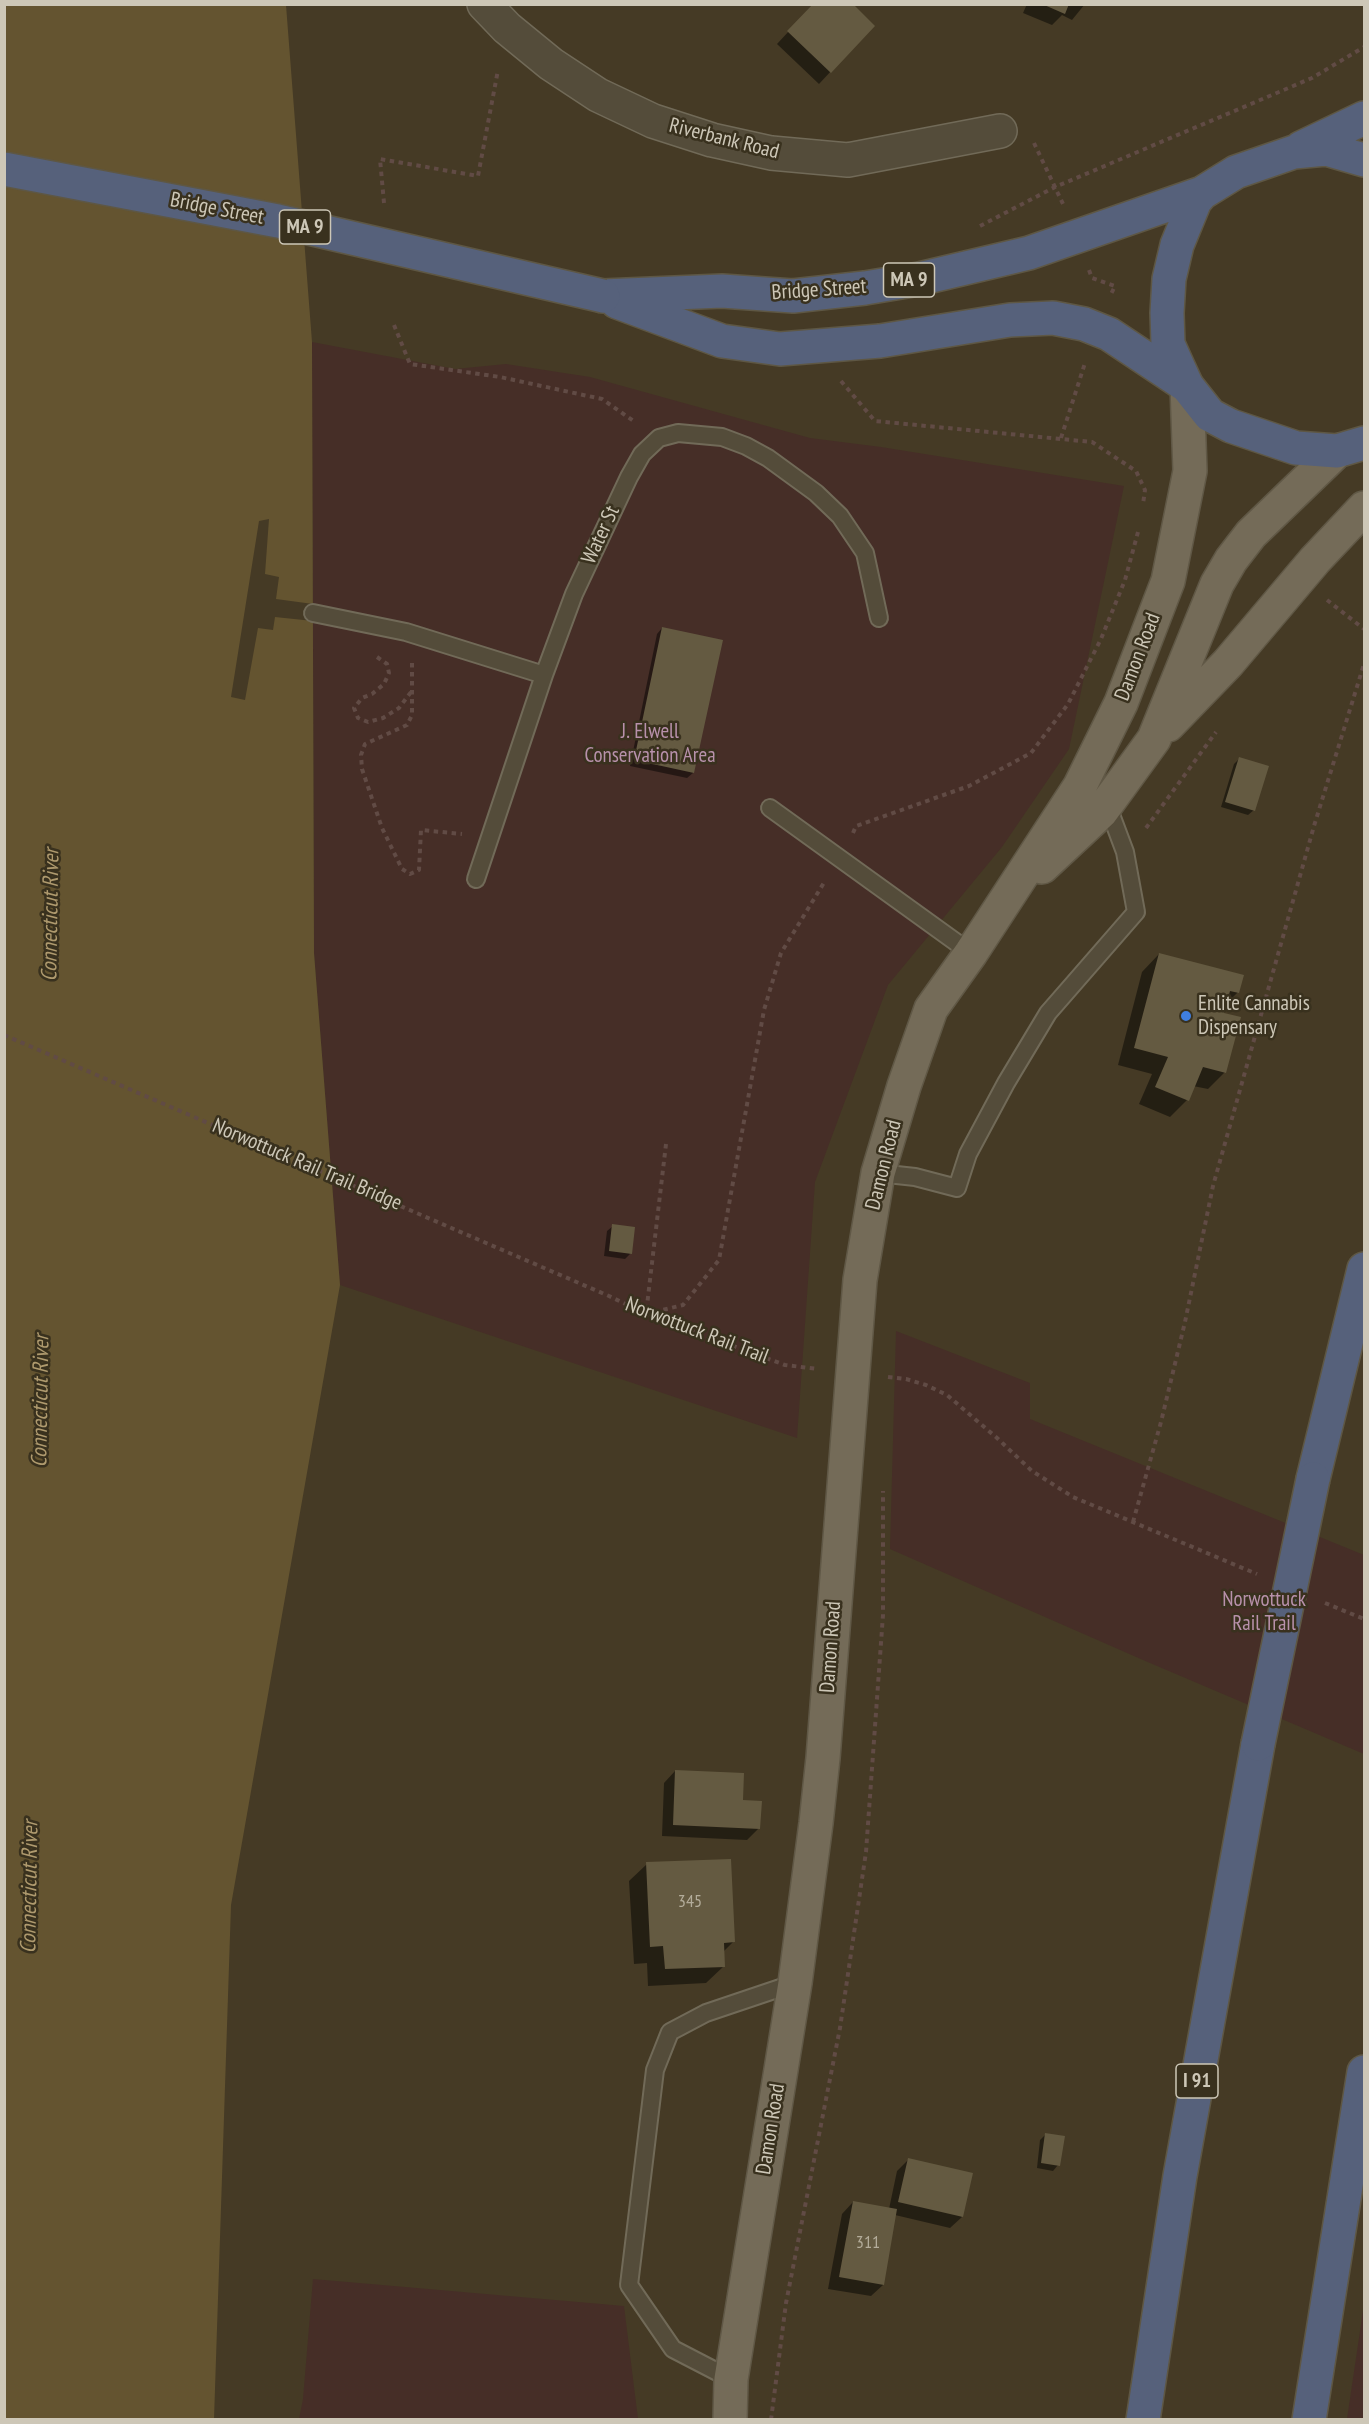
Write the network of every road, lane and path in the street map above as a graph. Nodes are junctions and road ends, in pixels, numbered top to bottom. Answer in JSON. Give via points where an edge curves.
{"nodes":[{"id":1,"x":484,"y":4,"type":"edge"},
{"id":2,"x":507,"y":28,"type":"junction"},
{"id":3,"x":1365,"y":47,"type":"edge"},
{"id":4,"x":1365,"y":118,"type":"edge"},
{"id":5,"x":1000,"y":131,"type":"joint"},
{"id":6,"x":1294,"y":152,"type":"junction"},
{"id":7,"x":1365,"y":160,"type":"edge"},
{"id":8,"x":4,"y":169,"type":"edge"},
{"id":9,"x":1055,"y":187,"type":"junction"},
{"id":10,"x":1203,"y":192,"type":"junction"},
{"id":11,"x":384,"y":204,"type":"dead end"},
{"id":12,"x":1065,"y":209,"type":"dead end"},
{"id":13,"x":1086,"y":261,"type":"dead end"},
{"id":14,"x":603,"y":296,"type":"junction"},
{"id":15,"x":1108,"y":302,"type":"dead end"},
{"id":16,"x":394,"y":325,"type":"dead end"},
{"id":17,"x":1086,"y":359,"type":"dead end"},
{"id":18,"x":1187,"y":386,"type":"junction"},
{"id":19,"x":875,"y":421,"type":"dead end"},
{"id":20,"x":659,"y":438,"type":"junction"},
{"id":21,"x":1061,"y":438,"type":"junction"},
{"id":22,"x":1357,"y":446,"type":"edge"},
{"id":23,"x":1365,"y":508,"type":"edge"},
{"id":24,"x":1142,"y":512,"type":"dead end"},
{"id":25,"x":1140,"y":524,"type":"dead end"},
{"id":26,"x":1320,"y":594,"type":"dead end"},
{"id":27,"x":313,"y":613,"type":"dead end"},
{"id":28,"x":879,"y":618,"type":"dead end"},
{"id":29,"x":357,"y":622,"type":"junction"},
{"id":30,"x":1365,"y":629,"type":"edge"},
{"id":31,"x":411,"y":634,"type":"junction"},
{"id":32,"x":1365,"y":664,"type":"edge"},
{"id":33,"x":544,"y":675,"type":"junction"},
{"id":34,"x":412,"y":691,"type":"junction"},
{"id":35,"x":1154,"y":739,"type":"junction"},
{"id":36,"x":1107,"y":804,"type":"junction"},
{"id":37,"x":770,"y":808,"type":"dead end"},
{"id":38,"x":490,"y":836,"type":"junction"},
{"id":39,"x":838,"y":858,"type":"junction"},
{"id":40,"x":476,"y":879,"type":"dead end"},
{"id":41,"x":1006,"y":902,"type":"junction"},
{"id":42,"x":971,"y":953,"type":"junction"},
{"id":43,"x":4,"y":1035,"type":"edge"},
{"id":44,"x":666,"y":1144,"type":"dead end"},
{"id":45,"x":878,"y":1173,"type":"junction"},
{"id":46,"x":1365,"y":1269,"type":"edge"},
{"id":47,"x":609,"y":1296,"type":"joint"},
{"id":48,"x":646,"y":1314,"type":"junction"},
{"id":49,"x":785,"y":1365,"type":"dead end"},
{"id":50,"x":891,"y":1377,"type":"dead end"},
{"id":51,"x":1133,"y":1522,"type":"junction"},
{"id":52,"x":1265,"y":1578,"type":"dead end"},
{"id":53,"x":1320,"y":1601,"type":"dead end"},
{"id":54,"x":1365,"y":1619,"type":"edge"},
{"id":55,"x":795,"y":1983,"type":"junction"},
{"id":56,"x":1365,"y":2072,"type":"edge"},
{"id":57,"x":731,"y":2379,"type":"junction"},
{"id":58,"x":730,"y":2420,"type":"edge"},
{"id":59,"x":1143,"y":2420,"type":"edge"},
{"id":60,"x":1308,"y":2420,"type":"edge"}],
"edges":[{"from":1,"to":2,"type":"street","name":"Riverbank Road"},
{"from":2,"to":5,"type":"street","name":"Riverbank Road","via":[[551,64],[598,94],[653,121],[771,153],[848,160]]},
{"from":2,"to":11,"type":"path","via":[[478,176],[380,159]]},
{"from":3,"to":9,"type":"path","via":[[1312,78]]},
{"from":4,"to":6,"type":"highway"},
{"from":5,"to":9,"type":"path","via":[[1033,141]]},
{"from":6,"to":7,"type":"highway","via":[[1326,149]]},
{"from":6,"to":10,"type":"highway","name":"Bridge Street","via":[[1236,172]]},
{"from":8,"to":14,"type":"highway","name":"Bridge Street","number":"MA 9","bridge":true,"via":[[278,221]]},
{"from":9,"to":12,"type":"path"},
{"from":10,"to":14,"type":"highway","name":"Bridge Street","number":"MA 9","via":[[1029,253],[919,279],[793,296],[722,291]]},
{"from":10,"to":18,"type":"highway","via":[[1180,236],[1169,279],[1168,344]]},
{"from":13,"to":15,"type":"path","via":[[1092,278],[1115,286]]},
{"from":14,"to":18,"type":"highway","name":"Bridge Street","number":"MA 9","via":[[722,341],[780,349],[880,341],[1010,320],[1053,318],[1109,334]]},
{"from":16,"to":20,"type":"path","via":[[410,364],[500,377],[602,399]]},
{"from":17,"to":21,"type":"path"},
{"from":18,"to":22,"type":"highway","via":[[1210,415],[1231,426],[1296,448]]},
{"from":18,"to":41,"type":"main road","name":"Damon Road","via":[[1190,471],[1168,581],[1121,702],[1080,786]]},
{"from":19,"to":21,"type":"path"},
{"from":20,"to":28,"type":"lane","via":[[678,433],[722,437],[768,458],[816,493],[840,516],[865,552]]},
{"from":20,"to":33,"type":"lane","name":"Water St","via":[[642,454],[601,532]]},
{"from":21,"to":24,"type":"path","via":[[1092,442],[1136,471],[1145,490]]},
{"from":22,"to":35,"type":"main road","name":"Damon Road","via":[[1251,534],[1231,560],[1217,584]]},
{"from":23,"to":35,"type":"main road","name":"Damon Road","via":[[1315,560],[1228,663]]},
{"from":25,"to":39,"type":"path","via":[[1125,580],[1101,639],[1068,704],[1031,753],[969,786],[856,826]]},
{"from":26,"to":30,"type":"path"},
{"from":27,"to":29,"type":"lane"},
{"from":29,"to":31,"type":"lane"},
{"from":29,"to":34,"type":"path","via":[[358,642],[367,653],[387,664],[389,673],[384,684],[354,708],[358,718],[368,722],[383,718],[399,708]]},
{"from":31,"to":33,"type":"lane"},
{"from":31,"to":34,"type":"path"},
{"from":32,"to":51,"type":"path","via":[[1311,837],[1213,1186],[1180,1344]]},
{"from":33,"to":38,"type":"lane","name":"Water St"},
{"from":34,"to":38,"type":"path","via":[[412,715],[407,725],[365,744],[361,755],[375,810],[402,869],[410,874],[419,870],[421,830]]},
{"from":35,"to":36,"type":"main road","name":"Damon Road"},
{"from":36,"to":41,"type":"main road","name":"Damon Road"},
{"from":36,"to":45,"type":"lane","via":[[1125,852],[1136,912],[1048,1013],[968,1154],[957,1188]]},
{"from":37,"to":39,"type":"lane"},
{"from":38,"to":40,"type":"lane","name":"Water St"},
{"from":39,"to":42,"type":"lane"},
{"from":39,"to":48,"type":"path","via":[[781,953],[764,1010],[719,1260],[683,1305]]},
{"from":41,"to":42,"type":"main road","name":"Damon Road"},
{"from":42,"to":45,"type":"main road","name":"Damon Road","via":[[931,1009]]},
{"from":43,"to":47,"type":"path","name":"Norwottuck Rail Trail Bridge"},
{"from":44,"to":48,"type":"path"},
{"from":45,"to":55,"type":"main road","name":"Damon Road","via":[[860,1280],[823,1758]]},
{"from":46,"to":59,"type":"highway","number":"I 91","bridge":true,"via":[[1313,1479],[1258,1744],[1180,2176]]},
{"from":47,"to":48,"type":"path","name":"Norwottuck Rail Trail"},
{"from":48,"to":49,"type":"path","name":"Norwottuck Rail Trail"},
{"from":50,"to":51,"type":"path","via":[[906,1378],[947,1395],[1032,1472],[1073,1497]]},
{"from":51,"to":52,"type":"path"},
{"from":53,"to":54,"type":"path"},
{"from":55,"to":57,"type":"main road","name":"Damon Road"},
{"from":55,"to":57,"type":"lane","via":[[705,2013],[670,2032],[655,2070],[629,2285],[673,2349]]},
{"from":56,"to":60,"type":"highway"},
{"from":57,"to":58,"type":"main road","name":"Damon Road"}]}
